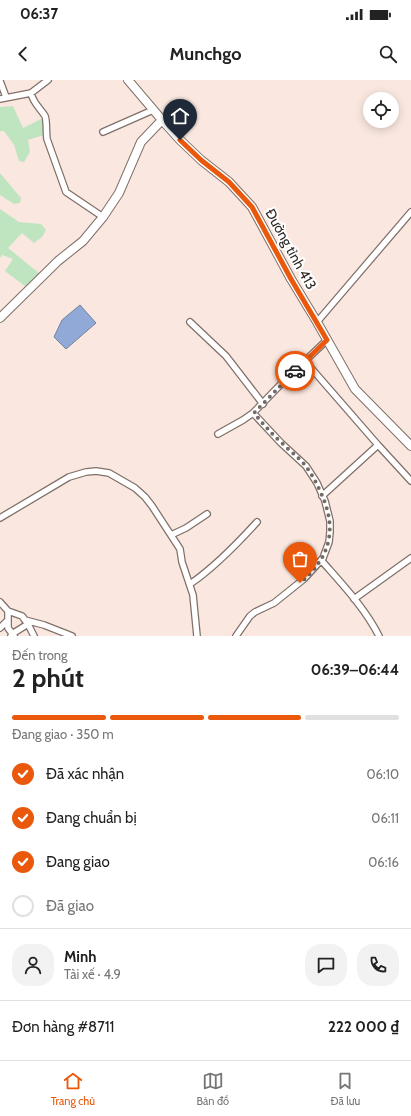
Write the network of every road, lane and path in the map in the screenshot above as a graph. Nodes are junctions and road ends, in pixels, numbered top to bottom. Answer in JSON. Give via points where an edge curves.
{"nodes":[{"id":1,"x":48,"y":80,"type":"edge"},
{"id":2,"x":128,"y":80,"type":"edge"},
{"id":3,"x":0,"y":81,"type":"edge"},
{"id":4,"x":32,"y":93,"type":"junction"},
{"id":5,"x":3,"y":98,"type":"edge"},
{"id":6,"x":153,"y":110,"type":"junction"},
{"id":7,"x":162,"y":120,"type":"junction"},
{"id":8,"x":103,"y":132,"type":"dead end"},
{"id":9,"x":411,"y":212,"type":"edge"},
{"id":10,"x":103,"y":217,"type":"junction"},
{"id":11,"x":0,"y":318,"type":"edge"},
{"id":12,"x":190,"y":322,"type":"dead end"},
{"id":13,"x":317,"y":322,"type":"junction"},
{"id":14,"x":327,"y":340,"type":"junction"},
{"id":15,"x":305,"y":361,"type":"junction"},
{"id":16,"x":263,"y":404,"type":"junction"},
{"id":17,"x":254,"y":413,"type":"junction"},
{"id":18,"x":218,"y":434,"type":"dead end"},
{"id":19,"x":378,"y":445,"type":"junction"},
{"id":20,"x":411,"y":446,"type":"edge"},
{"id":21,"x":411,"y":481,"type":"edge"},
{"id":22,"x":322,"y":496,"type":"junction"},
{"id":23,"x":207,"y":514,"type":"dead end"},
{"id":24,"x":0,"y":518,"type":"edge"},
{"id":25,"x":257,"y":522,"type":"dead end"},
{"id":26,"x":171,"y":535,"type":"junction"},
{"id":27,"x":411,"y":558,"type":"edge"},
{"id":28,"x":321,"y":560,"type":"junction"},
{"id":29,"x":190,"y":584,"type":"junction"},
{"id":30,"x":354,"y":598,"type":"junction"},
{"id":31,"x":0,"y":602,"type":"edge"},
{"id":32,"x":8,"y":611,"type":"junction"},
{"id":33,"x":7,"y":621,"type":"junction"},
{"id":34,"x":27,"y":622,"type":"junction"},
{"id":35,"x":0,"y":628,"type":"edge"},
{"id":36,"x":12,"y":635,"type":"edge"},
{"id":37,"x":34,"y":636,"type":"edge"},
{"id":38,"x":72,"y":636,"type":"edge"},
{"id":39,"x":197,"y":636,"type":"edge"},
{"id":40,"x":236,"y":636,"type":"edge"},
{"id":41,"x":379,"y":636,"type":"edge"}],
"edges":[{"from":1,"to":4,"type":"street"},
{"from":2,"to":6,"type":"main road","name":"Đường tỉnh 413"},
{"from":3,"to":5,"type":"street"},
{"from":4,"to":5,"type":"street"},
{"from":4,"to":10,"type":"street","via":[[36,105],[46,118],[47,139],[66,192]]},
{"from":6,"to":7,"type":"main road","name":"Đường tỉnh 413"},
{"from":6,"to":8,"type":"street"},
{"from":7,"to":10,"type":"main road","via":[[141,142],[119,193]]},
{"from":7,"to":13,"type":"main road","name":"Đường tỉnh 413","via":[[252,207]]},
{"from":9,"to":13,"type":"street"},
{"from":10,"to":11,"type":"main road","via":[[83,241],[58,261]]},
{"from":12,"to":16,"type":"street","via":[[226,356]]},
{"from":13,"to":14,"type":"main road","name":"Đường tỉnh 413"},
{"from":14,"to":15,"type":"street"},
{"from":14,"to":20,"type":"main road","name":"Đường tỉnh 413","via":[[355,389]]},
{"from":15,"to":16,"type":"street"},
{"from":15,"to":19,"type":"street"},
{"from":16,"to":17,"type":"street"},
{"from":17,"to":18,"type":"street"},
{"from":17,"to":22,"type":"street","via":[[306,466]]},
{"from":19,"to":21,"type":"street"},
{"from":19,"to":22,"type":"street"},
{"from":22,"to":28,"type":"street","via":[[328,509],[330,532],[327,548]]},
{"from":23,"to":26,"type":"street"},
{"from":24,"to":26,"type":"street","via":[[69,477],[96,471],[109,473],[135,488]]},
{"from":25,"to":29,"type":"street","via":[[201,577]]},
{"from":26,"to":29,"type":"street","via":[[180,549]]},
{"from":27,"to":30,"type":"street"},
{"from":28,"to":30,"type":"street"},
{"from":28,"to":40,"type":"street","via":[[300,583],[274,602],[254,612]]},
{"from":29,"to":39,"type":"street"},
{"from":30,"to":41,"type":"street","via":[[371,620]]},
{"from":31,"to":32,"type":"street"},
{"from":32,"to":33,"type":"street"},
{"from":32,"to":34,"type":"street","via":[[22,616]]},
{"from":33,"to":35,"type":"street"},
{"from":33,"to":36,"type":"street"},
{"from":34,"to":36,"type":"street"},
{"from":34,"to":37,"type":"street"},
{"from":34,"to":38,"type":"street","via":[[44,625]]}]}
